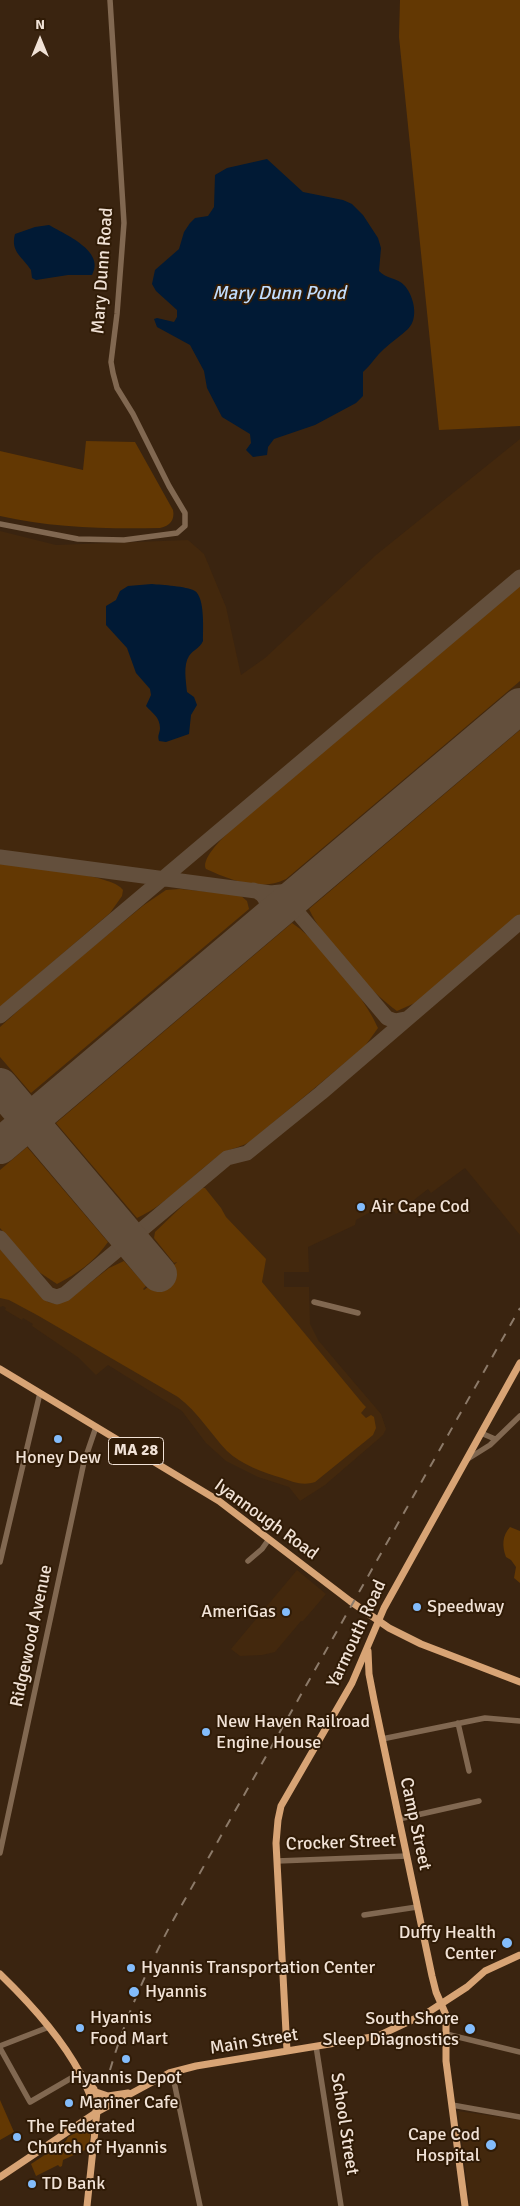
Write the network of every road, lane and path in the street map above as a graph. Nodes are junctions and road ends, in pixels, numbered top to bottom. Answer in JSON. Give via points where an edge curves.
{"nodes":[{"id":1,"x":110,"y":0,"type":"edge"},
{"id":2,"x":0,"y":524,"type":"edge"},
{"id":3,"x":314,"y":1302,"type":"dead end"},
{"id":4,"x":358,"y":1313,"type":"dead end"},
{"id":5,"x":520,"y":1363,"type":"edge"},
{"id":6,"x":0,"y":1369,"type":"edge"},
{"id":7,"x":40,"y":1393,"type":"junction"},
{"id":8,"x":520,"y":1416,"type":"edge"},
{"id":9,"x":96,"y":1427,"type":"junction"},
{"id":10,"x":481,"y":1433,"type":"junction"},
{"id":11,"x":495,"y":1439,"type":"junction"},
{"id":12,"x":465,"y":1460,"type":"junction"},
{"id":13,"x":269,"y":1538,"type":"junction"},
{"id":14,"x":248,"y":1561,"type":"dead end"},
{"id":15,"x":0,"y":1562,"type":"edge"},
{"id":16,"x":378,"y":1621,"type":"junction"},
{"id":17,"x":368,"y":1648,"type":"junction"},
{"id":18,"x":354,"y":1678,"type":"junction"},
{"id":19,"x":370,"y":1680,"type":"junction"},
{"id":20,"x":520,"y":1682,"type":"edge"},
{"id":21,"x":520,"y":1721,"type":"edge"},
{"id":22,"x":458,"y":1723,"type":"junction"},
{"id":23,"x":382,"y":1739,"type":"junction"},
{"id":24,"x":470,"y":1770,"type":"dead end"},
{"id":25,"x":479,"y":1801,"type":"dead end"},
{"id":26,"x":399,"y":1819,"type":"junction"},
{"id":27,"x":0,"y":1853,"type":"edge"},
{"id":28,"x":407,"y":1856,"type":"junction"},
{"id":29,"x":277,"y":1861,"type":"junction"},
{"id":30,"x":418,"y":1907,"type":"junction"},
{"id":31,"x":364,"y":1915,"type":"dead end"},
{"id":32,"x":520,"y":1955,"type":"edge"},
{"id":33,"x":0,"y":1974,"type":"edge"},
{"id":34,"x":442,"y":2004,"type":"junction"},
{"id":35,"x":49,"y":2028,"type":"junction"},
{"id":36,"x":446,"y":2034,"type":"junction"},
{"id":37,"x":316,"y":2046,"type":"junction"},
{"id":38,"x":0,"y":2047,"type":"edge"},
{"id":39,"x":287,"y":2052,"type":"junction"},
{"id":40,"x":520,"y":2052,"type":"edge"},
{"id":41,"x":172,"y":2072,"type":"junction"},
{"id":42,"x":80,"y":2073,"type":"junction"},
{"id":43,"x":96,"y":2092,"type":"junction"},
{"id":44,"x":134,"y":2092,"type":"junction"},
{"id":45,"x":452,"y":2105,"type":"junction"},
{"id":46,"x":97,"y":2112,"type":"junction"},
{"id":47,"x":520,"y":2117,"type":"edge"},
{"id":48,"x":0,"y":2177,"type":"edge"},
{"id":49,"x":88,"y":2206,"type":"edge"},
{"id":50,"x":200,"y":2206,"type":"edge"},
{"id":51,"x":341,"y":2206,"type":"edge"},
{"id":52,"x":465,"y":2206,"type":"edge"}],
"edges":[{"from":1,"to":2,"type":"street","name":"Mary Dunn Road","via":[[124,222],[118,314],[111,362],[117,388],[185,513],[186,526],[177,533],[124,540],[66,538]]},
{"from":3,"to":4,"type":"street"},
{"from":5,"to":10,"type":"main road","name":"Yarmouth Road"},
{"from":6,"to":7,"type":"main road","name":"Iyannough Road","number":"MA 28"},
{"from":7,"to":9,"type":"main road","name":"Iyannough Road","number":"MA 28"},
{"from":7,"to":15,"type":"street"},
{"from":8,"to":11,"type":"street"},
{"from":9,"to":13,"type":"main road","name":"Iyannough Road","number":"MA 28","via":[[219,1501]]},
{"from":9,"to":27,"type":"street","name":"Ridgewood Avenue","via":[[84,1462]]},
{"from":10,"to":11,"type":"street"},
{"from":10,"to":12,"type":"main road","name":"Yarmouth Road"},
{"from":11,"to":12,"type":"street"},
{"from":12,"to":16,"type":"main road","name":"Yarmouth Road"},
{"from":13,"to":14,"type":"street"},
{"from":13,"to":16,"type":"main road","name":"Iyannough Road","number":"MA 28"},
{"from":16,"to":17,"type":"main road","name":"Yarmouth Road"},
{"from":16,"to":20,"type":"main road","name":"Iyannough Road","number":"MA 28","via":[[413,1640]]},
{"from":17,"to":18,"type":"main road","name":"Yarmouth Road"},
{"from":17,"to":19,"type":"main road","name":"Camp Street"},
{"from":18,"to":19,"type":"main road"},
{"from":18,"to":29,"type":"main road","name":"Yarmouth Road","via":[[284,1800],[277,1828]]},
{"from":19,"to":23,"type":"main road","name":"Camp Street"},
{"from":21,"to":22,"type":"street","via":[[492,1718]]},
{"from":22,"to":23,"type":"street"},
{"from":22,"to":24,"type":"street"},
{"from":23,"to":26,"type":"main road","name":"Camp Street"},
{"from":25,"to":26,"type":"street"},
{"from":26,"to":28,"type":"main road","name":"Camp Street"},
{"from":28,"to":29,"type":"street","name":"Crocker Street"},
{"from":28,"to":30,"type":"main road","name":"Camp Street"},
{"from":29,"to":39,"type":"main road","name":"Yarmouth Road"},
{"from":30,"to":31,"type":"street"},
{"from":30,"to":34,"type":"main road","name":"Camp Street","via":[[434,1984]]},
{"from":32,"to":34,"type":"main road","name":"Main Street","via":[[485,1971]]},
{"from":33,"to":35,"type":"main road"},
{"from":34,"to":36,"type":"main road","name":"Camp Street","via":[[446,2015]]},
{"from":34,"to":37,"type":"main road","name":"Main Street","via":[[378,2036]]},
{"from":35,"to":38,"type":"street"},
{"from":35,"to":42,"type":"main road"},
{"from":36,"to":40,"type":"street"},
{"from":36,"to":45,"type":"main road","name":"Camp Street","via":[[445,2052]]},
{"from":37,"to":39,"type":"main road","name":"Main Street"},
{"from":37,"to":51,"type":"street","name":"School Street"},
{"from":38,"to":42,"type":"street","via":[[30,2102]]},
{"from":39,"to":41,"type":"main road","name":"Main Street"},
{"from":41,"to":44,"type":"main road","name":"Main Street"},
{"from":41,"to":50,"type":"street"},
{"from":42,"to":43,"type":"main road"},
{"from":42,"to":46,"type":"main road"},
{"from":43,"to":44,"type":"main road","via":[[108,2096]]},
{"from":43,"to":46,"type":"main road"},
{"from":44,"to":46,"type":"main road","name":"Main Street"},
{"from":45,"to":47,"type":"street"},
{"from":45,"to":52,"type":"main road","name":"Camp Street"},
{"from":46,"to":48,"type":"main road","name":"Main Street"},
{"from":46,"to":49,"type":"main road"}]}
